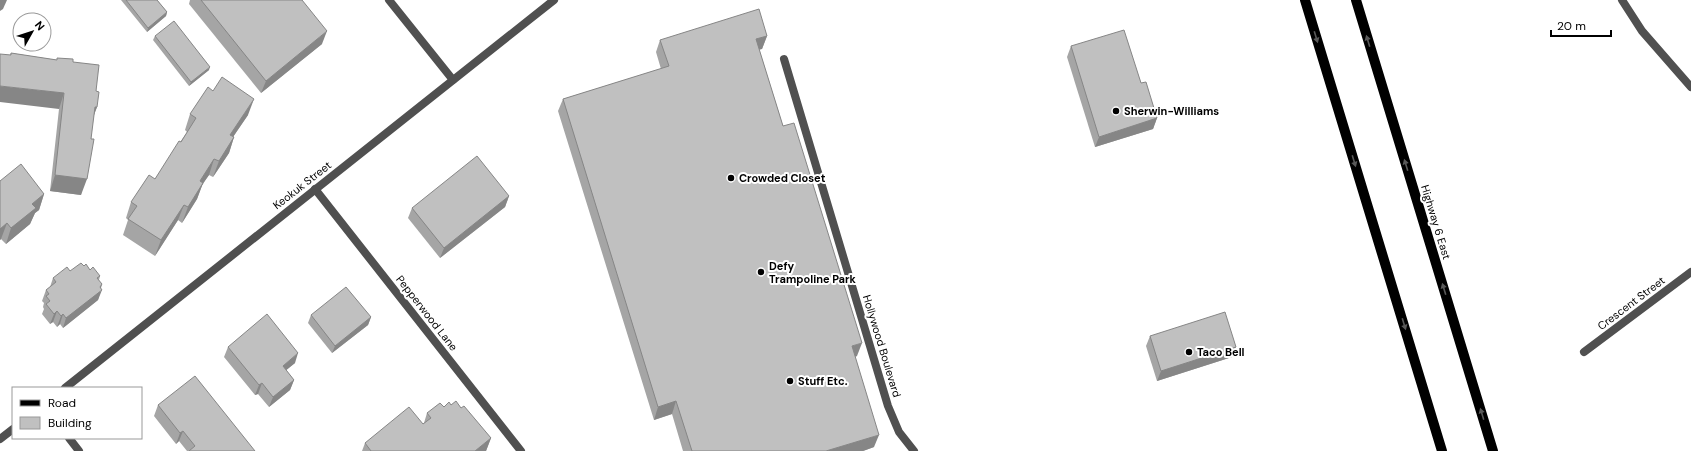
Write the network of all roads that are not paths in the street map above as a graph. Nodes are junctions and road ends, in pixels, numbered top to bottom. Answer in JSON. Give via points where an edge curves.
{"nodes":[{"id":1,"x":389,"y":0,"type":"edge"},
{"id":2,"x":554,"y":0,"type":"edge"},
{"id":3,"x":1305,"y":0,"type":"edge"},
{"id":4,"x":1356,"y":0,"type":"edge"},
{"id":5,"x":1622,"y":0,"type":"edge"},
{"id":6,"x":784,"y":59,"type":"dead end"},
{"id":7,"x":453,"y":80,"type":"junction"},
{"id":8,"x":1691,"y":87,"type":"edge"},
{"id":9,"x":315,"y":189,"type":"junction"},
{"id":10,"x":1691,"y":272,"type":"edge"},
{"id":11,"x":1584,"y":352,"type":"dead end"},
{"id":12,"x":66,"y":387,"type":"edge"},
{"id":13,"x":12,"y":430,"type":"edge"},
{"id":14,"x":0,"y":439,"type":"edge"},
{"id":15,"x":70,"y":439,"type":"edge"},
{"id":16,"x":79,"y":451,"type":"edge"},
{"id":17,"x":521,"y":451,"type":"edge"},
{"id":18,"x":914,"y":451,"type":"edge"},
{"id":19,"x":1442,"y":451,"type":"edge"},
{"id":20,"x":1493,"y":451,"type":"edge"}],
"edges":[{"from":1,"to":7,"type":"street"},
{"from":2,"to":7,"type":"street","name":"Keokuk Street"},
{"from":3,"to":19,"type":"main road","one_way":true},
{"from":20,"to":4,"type":"main road","name":"Highway 6 East","one_way":true},
{"from":5,"to":8,"type":"street","via":[[1642,30]]},
{"from":6,"to":18,"type":"street","name":"Hollywood Boulevard","via":[[888,406],[899,432]]},
{"from":7,"to":9,"type":"street","name":"Keokuk Street"},
{"from":9,"to":12,"type":"street","name":"Keokuk Street"},
{"from":9,"to":17,"type":"street","name":"Pepperwood Lane"},
{"from":10,"to":11,"type":"street","name":"Crescent Street"},
{"from":13,"to":14,"type":"street"},
{"from":15,"to":16,"type":"street"}]}
